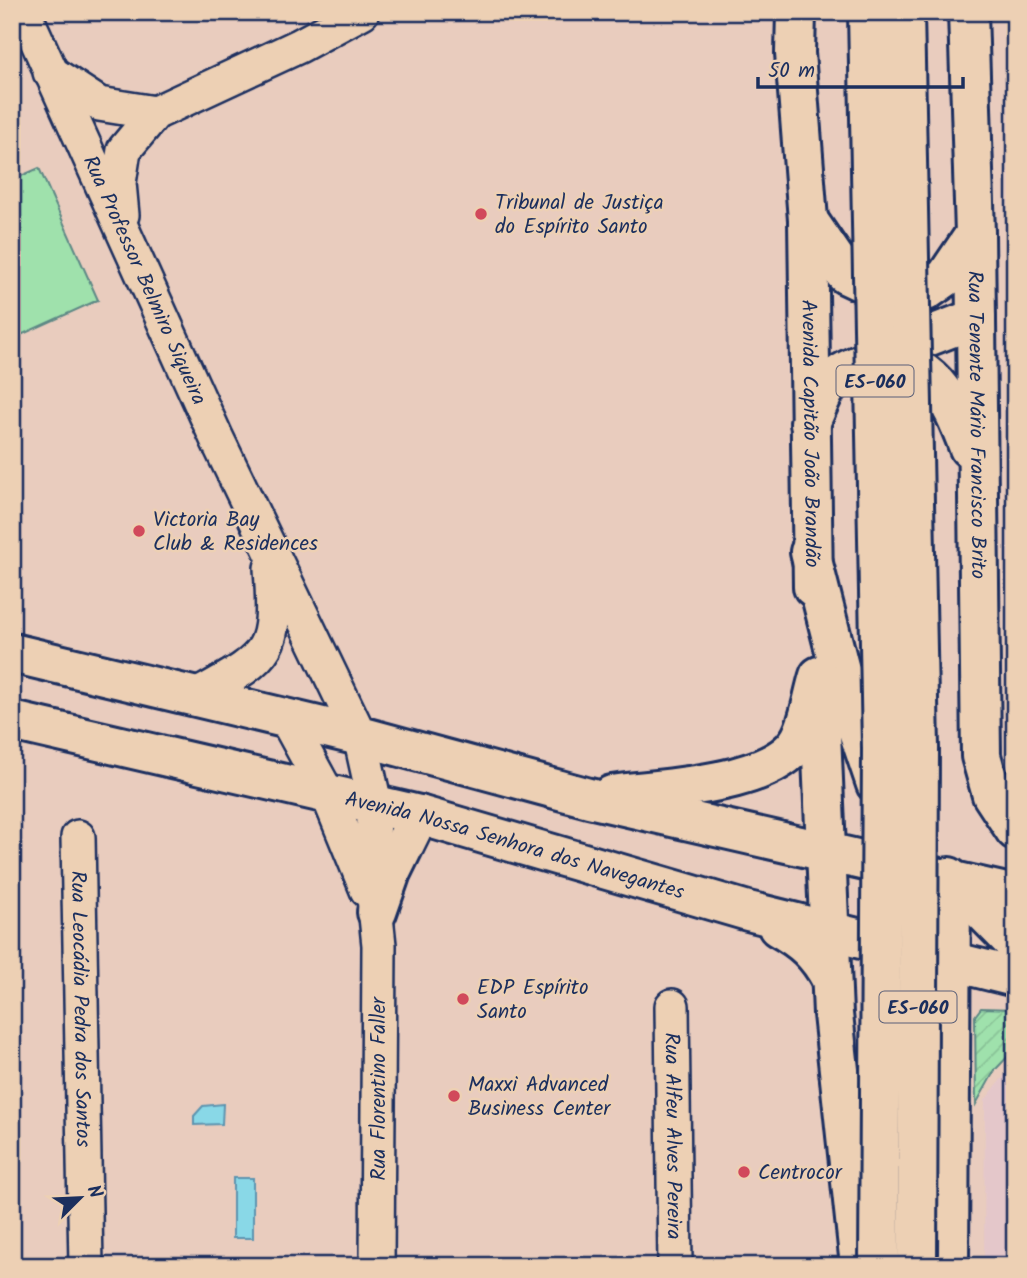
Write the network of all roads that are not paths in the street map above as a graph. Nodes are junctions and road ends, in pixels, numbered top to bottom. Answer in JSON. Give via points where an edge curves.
{"nodes":[{"id":1,"x":24,"y":12,"type":"edge"},
{"id":2,"x":362,"y":12,"type":"edge"},
{"id":3,"x":796,"y":12,"type":"edge"},
{"id":4,"x":868,"y":12,"type":"edge"},
{"id":5,"x":904,"y":12,"type":"edge"},
{"id":6,"x":968,"y":12,"type":"edge"},
{"id":7,"x":314,"y":23,"type":"edge"},
{"id":8,"x":50,"y":72,"type":"junction"},
{"id":9,"x":156,"y":113,"type":"junction"},
{"id":10,"x":808,"y":220,"type":"junction"},
{"id":11,"x":123,"y":228,"type":"junction"},
{"id":12,"x":975,"y":234,"type":"junction"},
{"id":13,"x":976,"y":318,"type":"junction"},
{"id":14,"x":860,"y":363,"type":"junction"},
{"id":15,"x":809,"y":425,"type":"junction"},
{"id":16,"x":976,"y":466,"type":"junction"},
{"id":17,"x":269,"y":548,"type":"junction"},
{"id":18,"x":810,"y":552,"type":"junction"},
{"id":19,"x":12,"y":653,"type":"edge"},
{"id":20,"x":819,"y":676,"type":"junction"},
{"id":21,"x":195,"y":697,"type":"junction"},
{"id":22,"x":287,"y":720,"type":"junction"},
{"id":23,"x":12,"y":721,"type":"edge"},
{"id":24,"x":359,"y":736,"type":"junction"},
{"id":25,"x":328,"y":795,"type":"junction"},
{"id":26,"x":589,"y":798,"type":"junction"},
{"id":27,"x":375,"y":804,"type":"junction"},
{"id":28,"x":419,"y":814,"type":"junction"},
{"id":29,"x":1015,"y":830,"type":"edge"},
{"id":30,"x":78,"y":836,"type":"dead end"},
{"id":31,"x":828,"y":854,"type":"junction"},
{"id":32,"x":951,"y":879,"type":"junction"},
{"id":33,"x":1015,"y":895,"type":"edge"},
{"id":34,"x":748,"y":911,"type":"junction"},
{"id":35,"x":377,"y":912,"type":"junction"},
{"id":36,"x":831,"y":931,"type":"junction"},
{"id":37,"x":1015,"y":944,"type":"edge"},
{"id":38,"x":952,"y":960,"type":"junction"},
{"id":39,"x":1015,"y":977,"type":"edge"},
{"id":40,"x":831,"y":979,"type":"junction"},
{"id":41,"x":671,"y":1006,"type":"dead end"},
{"id":42,"x":86,"y":1266,"type":"edge"},
{"id":43,"x":377,"y":1266,"type":"edge"},
{"id":44,"x":676,"y":1266,"type":"edge"},
{"id":45,"x":860,"y":1266,"type":"edge"},
{"id":46,"x":879,"y":1266,"type":"edge"},
{"id":47,"x":917,"y":1266,"type":"edge"},
{"id":48,"x":949,"y":1266,"type":"edge"}],
"edges":[{"from":1,"to":8,"type":"street","name":"Rua Professor Belmiro Siqueira"},
{"from":2,"to":7,"type":"street"},
{"from":3,"to":10,"type":"main road","name":"Avenida Capitão João Brandão"},
{"from":4,"to":46,"type":"main road","number":"ES-060","bridge":true,"via":[[882,749]]},
{"from":5,"to":47,"type":"main road","number":"ES-060","bridge":true,"via":[[919,748]]},
{"from":6,"to":12,"type":"main road","name":"Rua Tenente Mário Francisco Brito"},
{"from":7,"to":9,"type":"street","via":[[209,90]]},
{"from":8,"to":9,"type":"street","via":[[99,104]]},
{"from":8,"to":11,"type":"street","name":"Rua Professor Belmiro Siqueira"},
{"from":9,"to":11,"type":"street","via":[[124,150],[119,183]]},
{"from":10,"to":12,"type":"main road","via":[[845,274],[881,291],[926,291],[946,277]]},
{"from":10,"to":15,"type":"main road","name":"Avenida Capitão João Brandão"},
{"from":11,"to":17,"type":"street","name":"Rua Professor Belmiro Siqueira"},
{"from":12,"to":13,"type":"main road","name":"Rua Tenente Mário Francisco Brito"},
{"from":13,"to":14,"type":"main road"},
{"from":13,"to":16,"type":"main road","name":"Rua Tenente Mário Francisco Brito"},
{"from":14,"to":15,"type":"main road","via":[[830,383]]},
{"from":14,"to":16,"type":"main road","via":[[890,359],[927,373],[953,404]]},
{"from":15,"to":18,"type":"main road","name":"Avenida Capitão João Brandão"},
{"from":16,"to":29,"type":"main road","name":"Rua Tenente Mário Francisco Brito","via":[[981,755],[992,795]]},
{"from":17,"to":21,"type":"street","name":"Rua Professor Belmiro Siqueira","via":[[274,613],[271,640],[253,663]]},
{"from":17,"to":24,"type":"street","name":"Rua Professor Belmiro Siqueira"},
{"from":18,"to":20,"type":"main road","name":"Avenida Capitão João Brandão"},
{"from":18,"to":32,"type":"main road","via":[[847,698],[876,784]]},
{"from":19,"to":21,"type":"main road"},
{"from":20,"to":26,"type":"main road","via":[[800,739],[779,761],[714,781]]},
{"from":20,"to":31,"type":"main road","name":"Avenida Capitão João Brandão"},
{"from":21,"to":22,"type":"main road"},
{"from":22,"to":24,"type":"main road"},
{"from":22,"to":25,"type":"street","name":"Rua Florentino Faller"},
{"from":23,"to":25,"type":"main road","name":"Avenida Nossa Senhora dos Navegantes"},
{"from":24,"to":26,"type":"main road"},
{"from":24,"to":27,"type":"street","name":"Rua Florentino Faller"},
{"from":25,"to":27,"type":"main road","name":"Avenida Nossa Senhora dos Navegantes"},
{"from":25,"to":35,"type":"street","name":"Rua Florentino Faller"},
{"from":26,"to":31,"type":"main road"},
{"from":27,"to":28,"type":"main road","name":"Avenida Nossa Senhora dos Navegantes"},
{"from":27,"to":35,"type":"street","name":"Rua Florentino Faller","via":[[371,869]]},
{"from":28,"to":34,"type":"main road","name":"Avenida Nossa Senhora dos Navegantes"},
{"from":28,"to":35,"type":"main road"},
{"from":30,"to":42,"type":"street","name":"Rua Leocádia Pedra dos Santos"},
{"from":31,"to":32,"type":"main road"},
{"from":31,"to":36,"type":"main road","name":"Avenida Capitão João Brandão"},
{"from":32,"to":33,"type":"main road"},
{"from":32,"to":37,"type":"main road"},
{"from":32,"to":38,"type":"main road"},
{"from":34,"to":36,"type":"main road","name":"Avenida Nossa Senhora dos Navegantes"},
{"from":34,"to":40,"type":"main road","via":[[803,941],[818,955]]},
{"from":35,"to":43,"type":"street","name":"Rua Florentino Faller"},
{"from":36,"to":38,"type":"main road","name":"Avenida Nossa Senhora dos Navegantes"},
{"from":36,"to":40,"type":"main road","name":"Avenida Capitão João Brandão"},
{"from":38,"to":39,"type":"main road","name":"Avenida Nossa Senhora dos Navegantes"},
{"from":38,"to":48,"type":"main road"},
{"from":40,"to":45,"type":"main road","name":"Avenida Capitão João Brandão"},
{"from":41,"to":44,"type":"street","name":"Rua Alfeu Alves Pereira"}]}
